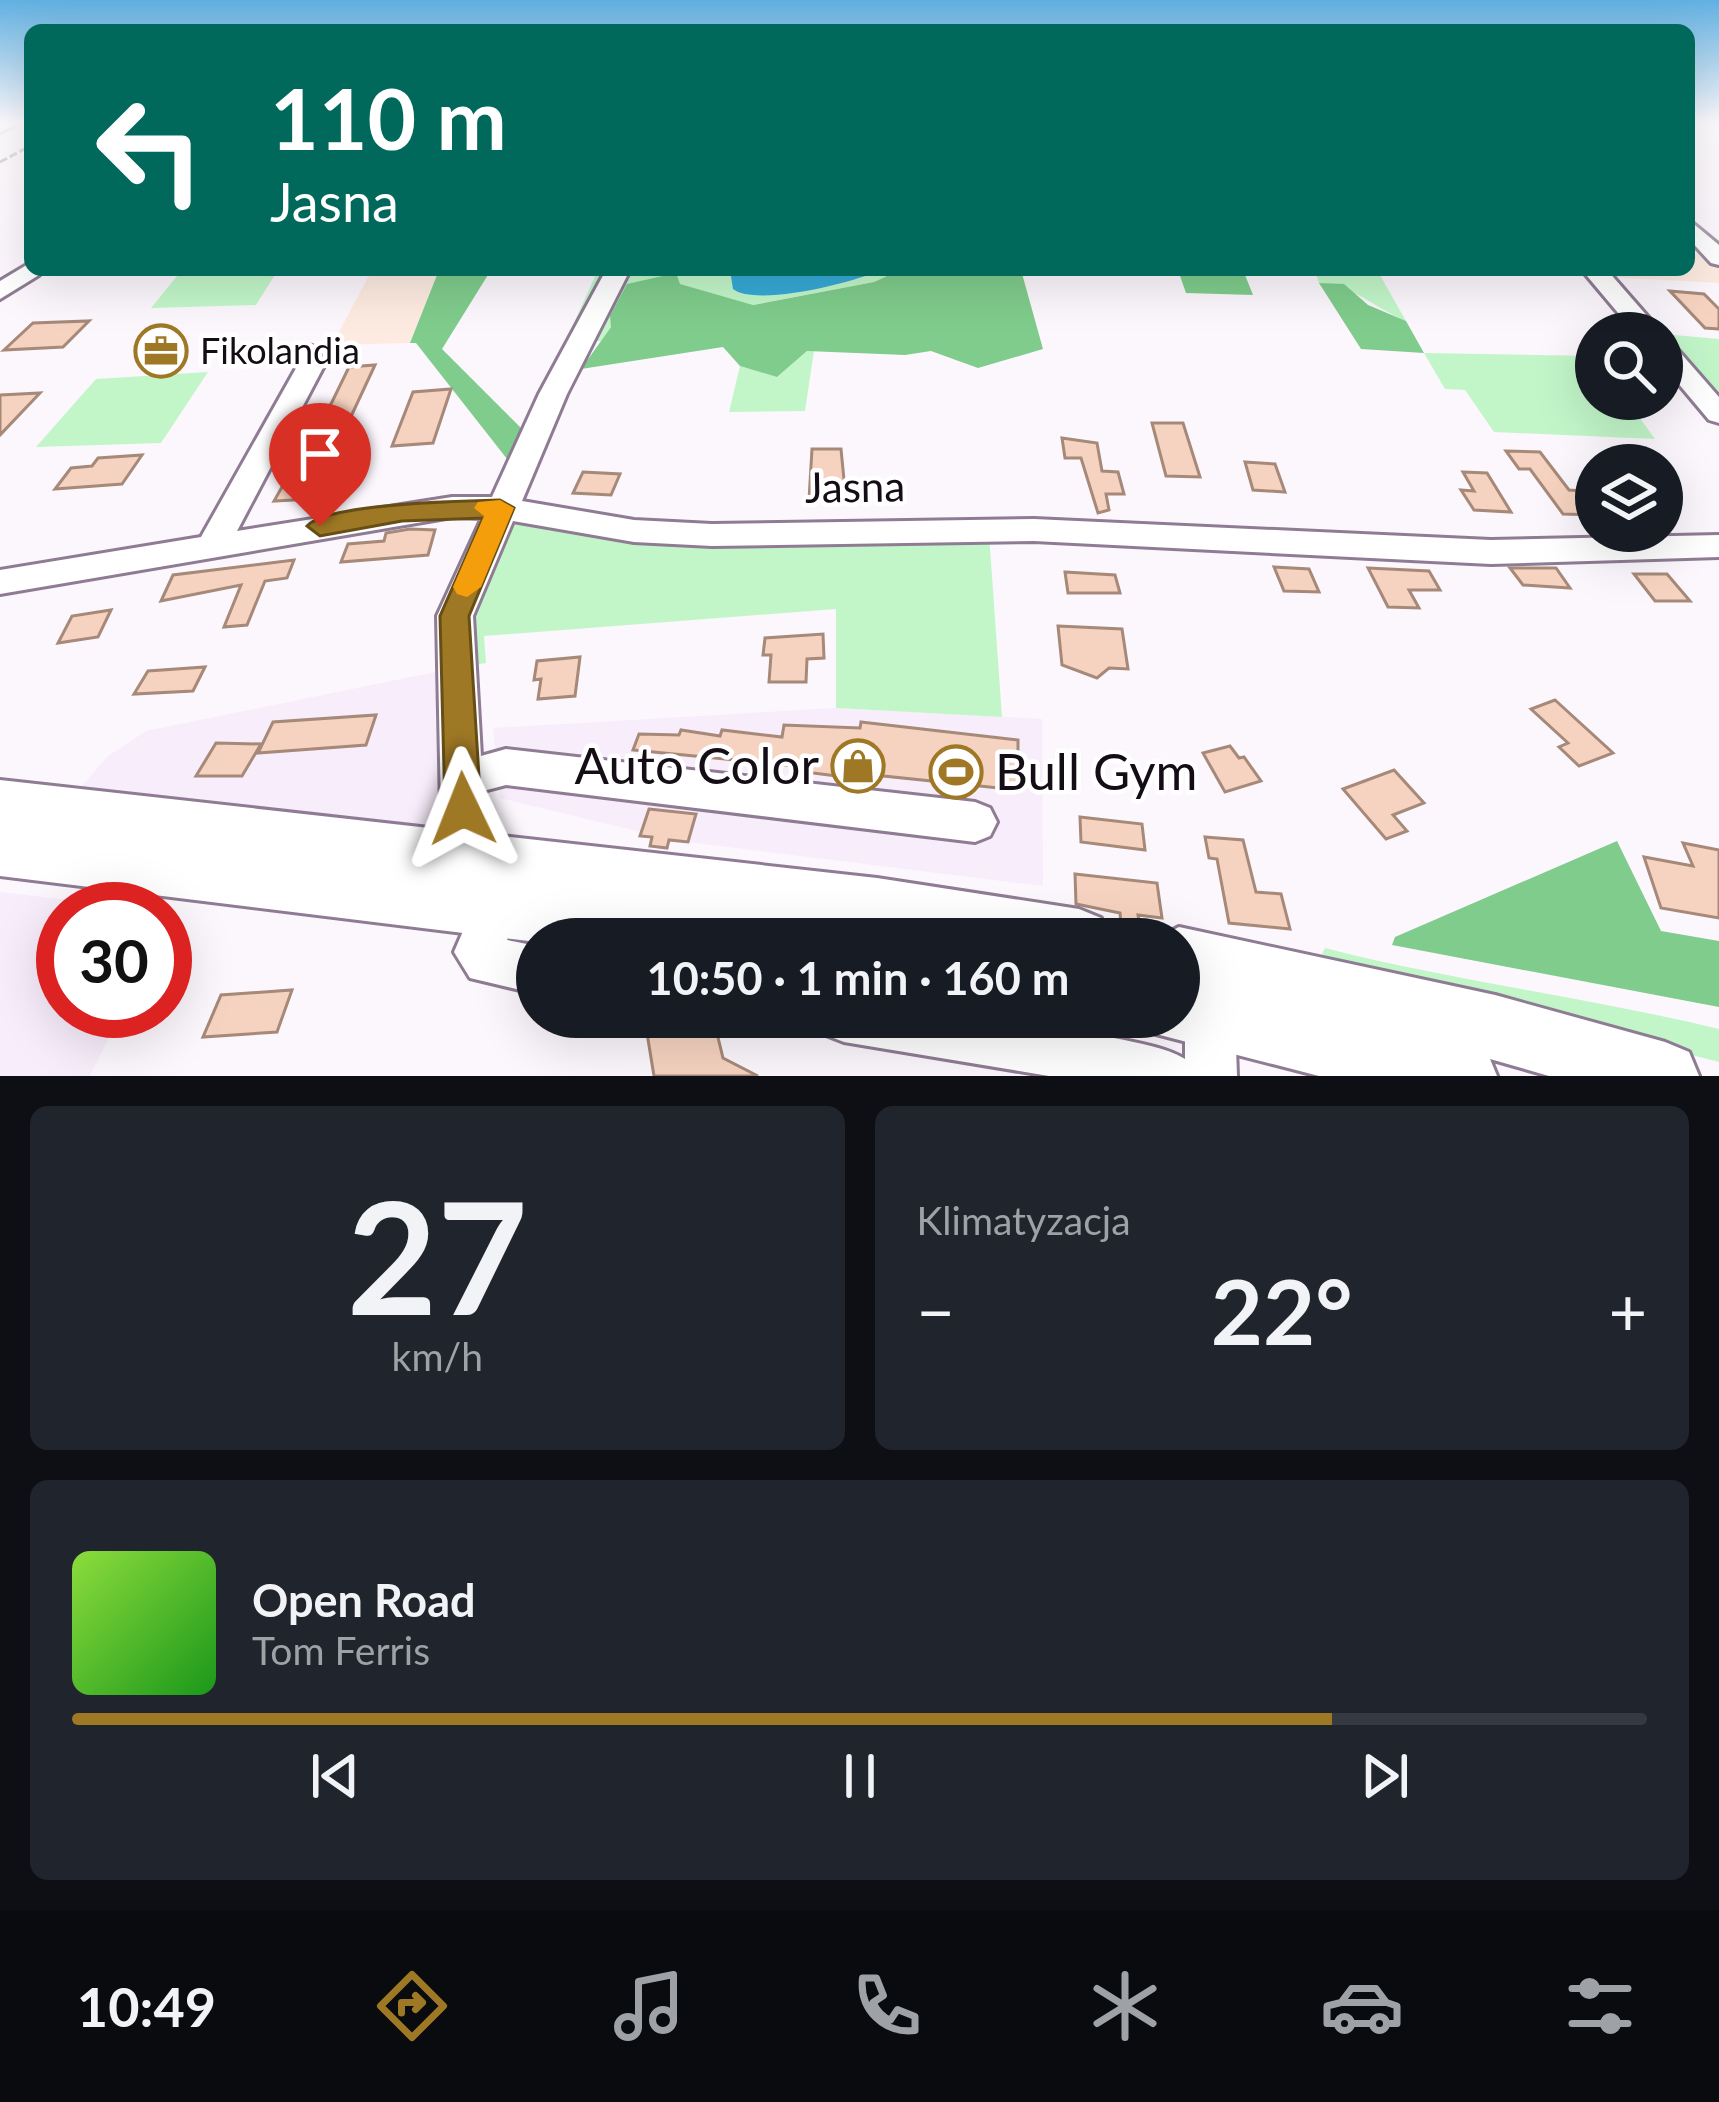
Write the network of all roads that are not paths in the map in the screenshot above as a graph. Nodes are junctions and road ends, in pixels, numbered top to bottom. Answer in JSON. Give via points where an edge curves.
{"nodes":[{"id":1,"x":1695,"y":232,"type":"edge"},
{"id":2,"x":1719,"y":258,"type":"edge"},
{"id":3,"x":615,"y":276,"type":"edge"},
{"id":4,"x":1599,"y":276,"type":"edge"},
{"id":5,"x":1631,"y":312,"type":"edge"},
{"id":6,"x":303,"y":352,"type":"dead end"},
{"id":7,"x":1683,"y":372,"type":"edge"},
{"id":8,"x":1719,"y":414,"type":"edge"},
{"id":9,"x":500,"y":508,"type":"junction"},
{"id":10,"x":213,"y":546,"type":"junction"},
{"id":11,"x":1719,"y":547,"type":"edge"},
{"id":12,"x":0,"y":582,"type":"edge"},
{"id":13,"x":461,"y":779,"type":"junction"},
{"id":14,"x":0,"y":804,"type":"edge"},
{"id":15,"x":975,"y":822,"type":"dead end"},
{"id":16,"x":0,"y":850,"type":"edge"},
{"id":17,"x":430,"y":876,"type":"junction"},
{"id":18,"x":496,"y":908,"type":"junction"},
{"id":19,"x":569,"y":918,"type":"edge"},
{"id":20,"x":946,"y":918,"type":"edge"},
{"id":21,"x":1200,"y":963,"type":"edge"},
{"id":22,"x":516,"y":966,"type":"edge"},
{"id":23,"x":1200,"y":1035,"type":"edge"},
{"id":24,"x":975,"y":1038,"type":"edge"},
{"id":25,"x":1165,"y":1076,"type":"edge"},
{"id":26,"x":1463,"y":1076,"type":"edge"},
{"id":27,"x":1665,"y":1076,"type":"edge"}],
"edges":[{"from":1,"to":2,"type":"street"},
{"from":3,"to":9,"type":"street"},
{"from":4,"to":5,"type":"street"},
{"from":6,"to":10,"type":"street","via":[[313,362]]},
{"from":7,"to":8,"type":"street"},
{"from":9,"to":10,"type":"street","name":"Jasna","via":[[402,512]]},
{"from":9,"to":11,"type":"street","name":"Jasna","via":[[712,535],[1034,530],[1491,552]]},
{"from":9,"to":13,"type":"street","via":[[454,616]]},
{"from":10,"to":12,"type":"street","name":"Jasna"},
{"from":13,"to":15,"type":"street","via":[[506,766]]},
{"from":13,"to":17,"type":"street","via":[[463,809]]},
{"from":14,"to":17,"type":"main road"},
{"from":16,"to":17,"type":"main road"},
{"from":17,"to":18,"type":"main road"},
{"from":17,"to":20,"type":"main road"},
{"from":18,"to":19,"type":"main road"},
{"from":18,"to":22,"type":"street","via":[[478,952]]},
{"from":21,"to":27,"type":"main road","via":[[1472,1022]]},
{"from":23,"to":26,"type":"main road"},
{"from":24,"to":25,"type":"street"}]}
